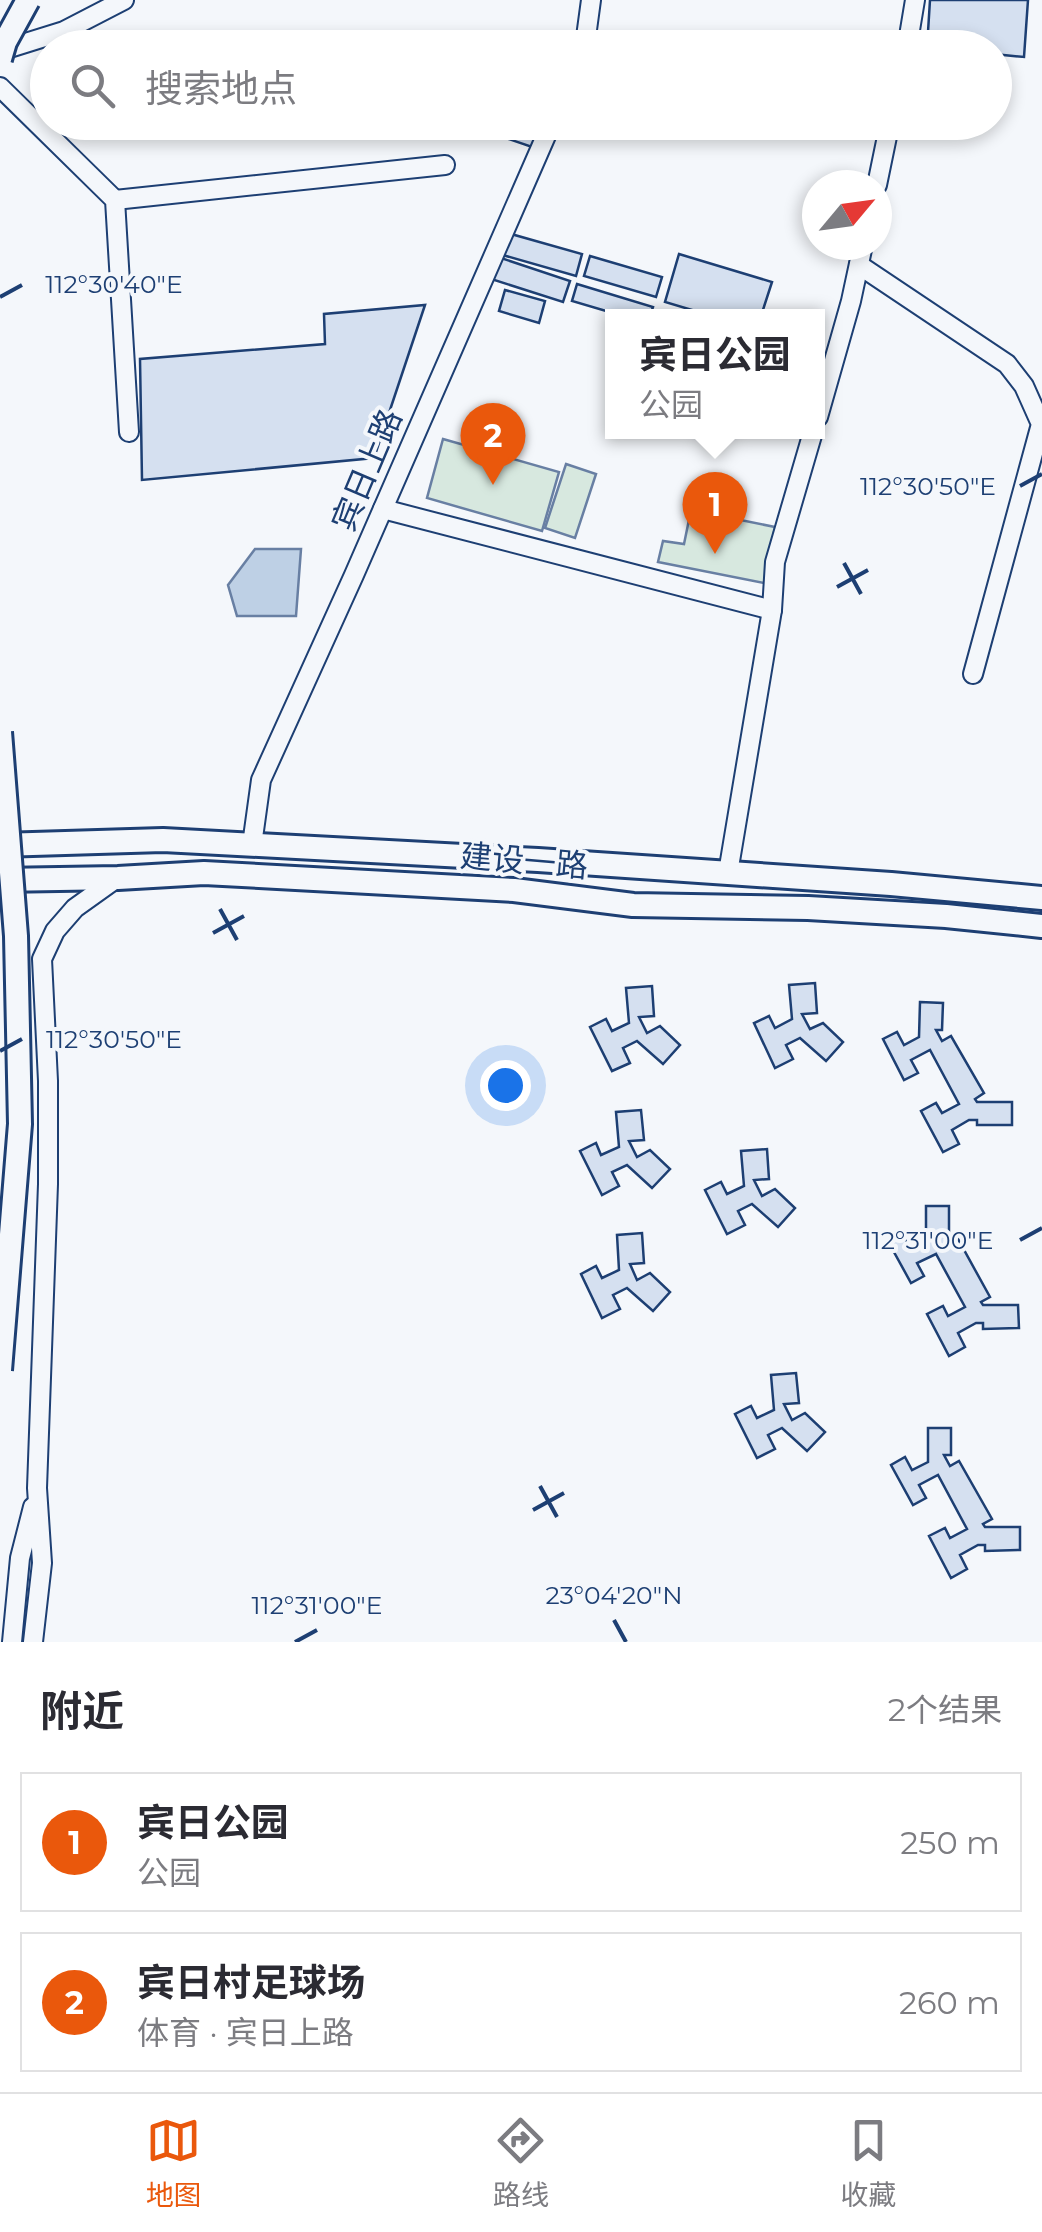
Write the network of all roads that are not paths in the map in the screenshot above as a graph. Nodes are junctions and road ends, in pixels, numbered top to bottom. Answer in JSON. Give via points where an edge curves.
{"nodes":[{"id":1,"x":28,"y":0,"type":"edge"},
{"id":2,"x":124,"y":0,"type":"edge"},
{"id":3,"x":591,"y":0,"type":"edge"},
{"id":4,"x":915,"y":0,"type":"edge"},
{"id":5,"x":66,"y":30,"type":"edge"},
{"id":6,"x":587,"y":30,"type":"edge"},
{"id":7,"x":910,"y":30,"type":"edge"},
{"id":8,"x":30,"y":42,"type":"edge"},
{"id":9,"x":0,"y":51,"type":"edge"},
{"id":10,"x":0,"y":59,"type":"edge"},
{"id":11,"x":0,"y":87,"type":"edge"},
{"id":12,"x":30,"y":116,"type":"edge"},
{"id":13,"x":54,"y":140,"type":"edge"},
{"id":14,"x":544,"y":140,"type":"edge"},
{"id":15,"x":886,"y":140,"type":"edge"},
{"id":16,"x":445,"y":165,"type":"dead end"},
{"id":17,"x":879,"y":170,"type":"edge"},
{"id":18,"x":115,"y":200,"type":"junction"},
{"id":19,"x":860,"y":260,"type":"edge"},
{"id":20,"x":859,"y":265,"type":"junction"},
{"id":21,"x":825,"y":392,"type":"edge"},
{"id":22,"x":1042,"y":424,"type":"edge"},
{"id":23,"x":129,"y":432,"type":"dead end"},
{"id":24,"x":811,"y":439,"type":"edge"},
{"id":25,"x":382,"y":509,"type":"junction"},
{"id":26,"x":772,"y":610,"type":"junction"},
{"id":27,"x":973,"y":674,"type":"dead end"},
{"id":28,"x":0,"y":732,"type":"edge"},
{"id":29,"x":0,"y":844,"type":"edge"},
{"id":30,"x":252,"y":844,"type":"junction"},
{"id":31,"x":728,"y":873,"type":"junction"},
{"id":32,"x":118,"y":878,"type":"junction"},
{"id":33,"x":0,"y":880,"type":"edge"},
{"id":34,"x":1042,"y":898,"type":"edge"},
{"id":35,"x":1042,"y":926,"type":"edge"},
{"id":36,"x":0,"y":1370,"type":"edge"},
{"id":37,"x":38,"y":1488,"type":"junction"},
{"id":38,"x":12,"y":1642,"type":"edge"},
{"id":39,"x":33,"y":1642,"type":"edge"}],
"edges":[{"from":1,"to":10,"type":"main road","bridge":true},
{"from":2,"to":5,"type":"street"},
{"from":3,"to":6,"type":"street"},
{"from":4,"to":7,"type":"street"},
{"from":8,"to":9,"type":"street"},
{"from":11,"to":12,"type":"street"},
{"from":13,"to":18,"type":"street"},
{"from":14,"to":25,"type":"street","name":"宾日上路"},
{"from":15,"to":17,"type":"street"},
{"from":16,"to":18,"type":"street"},
{"from":18,"to":23,"type":"street"},
{"from":19,"to":20,"type":"street"},
{"from":20,"to":21,"type":"street"},
{"from":20,"to":22,"type":"street","via":[[1007,364]]},
{"from":22,"to":27,"type":"street"},
{"from":24,"to":26,"type":"street","via":[[776,562]]},
{"from":25,"to":26,"type":"street"},
{"from":25,"to":30,"type":"street","name":"宾日上路","via":[[261,780]]},
{"from":26,"to":31,"type":"street"},
{"from":28,"to":36,"type":"main road","bridge":true,"via":[[16,936],[20,1124]]},
{"from":29,"to":30,"type":"main road","name":"建设一路"},
{"from":30,"to":31,"type":"main road","name":"建设一路"},
{"from":31,"to":34,"type":"main road","name":"建设一路"},
{"from":32,"to":33,"type":"main road","name":"建设一路"},
{"from":32,"to":35,"type":"main road","name":"建设一路","via":[[204,873]]},
{"from":32,"to":37,"type":"street","via":[[75,908],[42,959],[48,1167]]},
{"from":37,"to":38,"type":"street","via":[[20,1558]]},
{"from":37,"to":39,"type":"street","via":[[42,1563]]}]}
